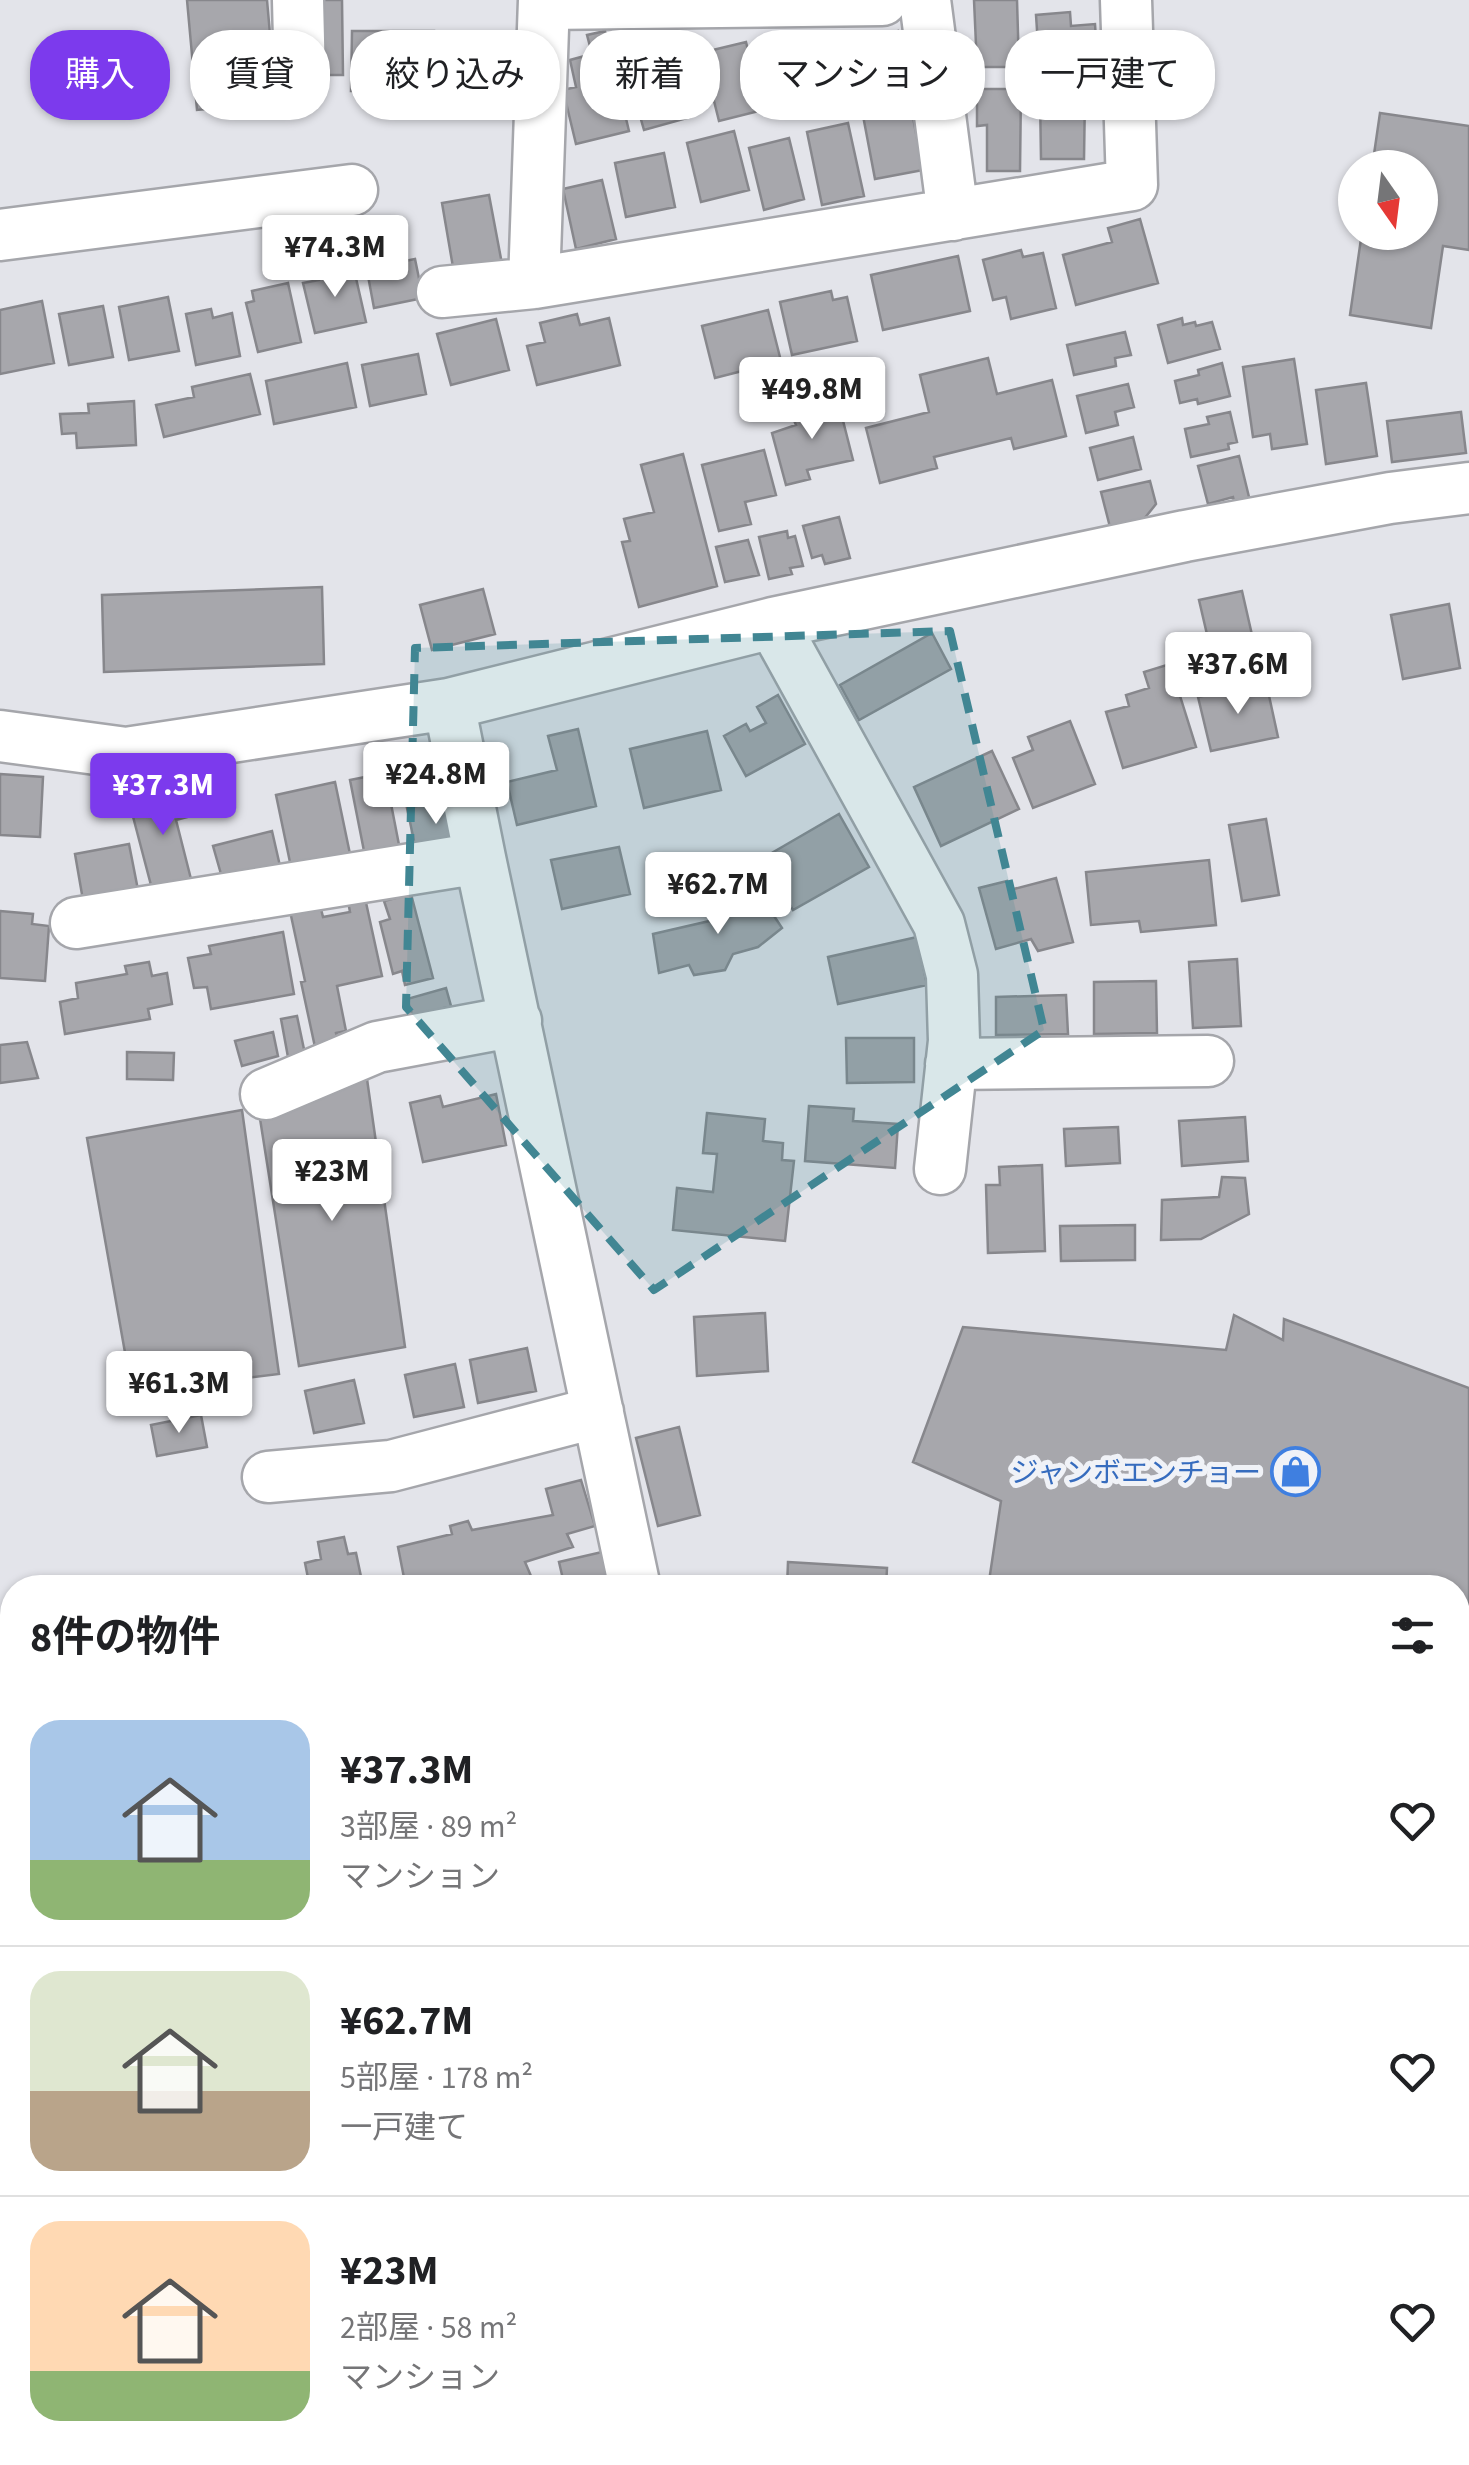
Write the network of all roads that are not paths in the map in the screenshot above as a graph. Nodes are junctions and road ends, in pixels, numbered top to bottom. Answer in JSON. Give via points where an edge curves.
{"nodes":[{"id":1,"x":298,"y":0,"type":"edge"},
{"id":2,"x":882,"y":0,"type":"edge"},
{"id":3,"x":924,"y":0,"type":"edge"},
{"id":4,"x":1126,"y":0,"type":"edge"},
{"id":5,"x":544,"y":2,"type":"edge"},
{"id":6,"x":299,"y":30,"type":"edge"},
{"id":7,"x":352,"y":190,"type":"dead end"},
{"id":8,"x":953,"y":215,"type":"junction"},
{"id":9,"x":0,"y":235,"type":"edge"},
{"id":10,"x":534,"y":283,"type":"junction"},
{"id":11,"x":442,"y":292,"type":"dead end"},
{"id":12,"x":1469,"y":488,"type":"edge"},
{"id":13,"x":774,"y":623,"type":"junction"},
{"id":14,"x":449,"y":704,"type":"junction"},
{"id":15,"x":0,"y":736,"type":"edge"},
{"id":16,"x":480,"y":858,"type":"junction"},
{"id":17,"x":76,"y":922,"type":"dead end"},
{"id":18,"x":516,"y":1021,"type":"junction"},
{"id":19,"x":1208,"y":1061,"type":"dead end"},
{"id":20,"x":951,"y":1064,"type":"junction"},
{"id":21,"x":266,"y":1094,"type":"dead end"},
{"id":22,"x":940,"y":1169,"type":"dead end"},
{"id":23,"x":598,"y":1412,"type":"junction"},
{"id":24,"x":268,"y":1477,"type":"dead end"},
{"id":25,"x":632,"y":1575,"type":"edge"}],
"edges":[{"from":1,"to":6,"type":"street"},
{"from":2,"to":5,"type":"street"},
{"from":3,"to":8,"type":"street"},
{"from":4,"to":8,"type":"street","via":[[1132,185]]},
{"from":5,"to":10,"type":"street"},
{"from":7,"to":9,"type":"street"},
{"from":8,"to":10,"type":"street"},
{"from":10,"to":11,"type":"street"},
{"from":12,"to":13,"type":"street","via":[[1185,536]]},
{"from":13,"to":14,"type":"street"},
{"from":13,"to":20,"type":"street","via":[[939,924],[952,975]]},
{"from":14,"to":15,"type":"street","via":[[126,753]]},
{"from":14,"to":16,"type":"street"},
{"from":16,"to":17,"type":"street"},
{"from":16,"to":18,"type":"street"},
{"from":18,"to":21,"type":"street","via":[[377,1046]]},
{"from":18,"to":23,"type":"street"},
{"from":19,"to":20,"type":"street"},
{"from":20,"to":22,"type":"street"},
{"from":23,"to":24,"type":"street","via":[[391,1466]]},
{"from":23,"to":25,"type":"street"}]}
